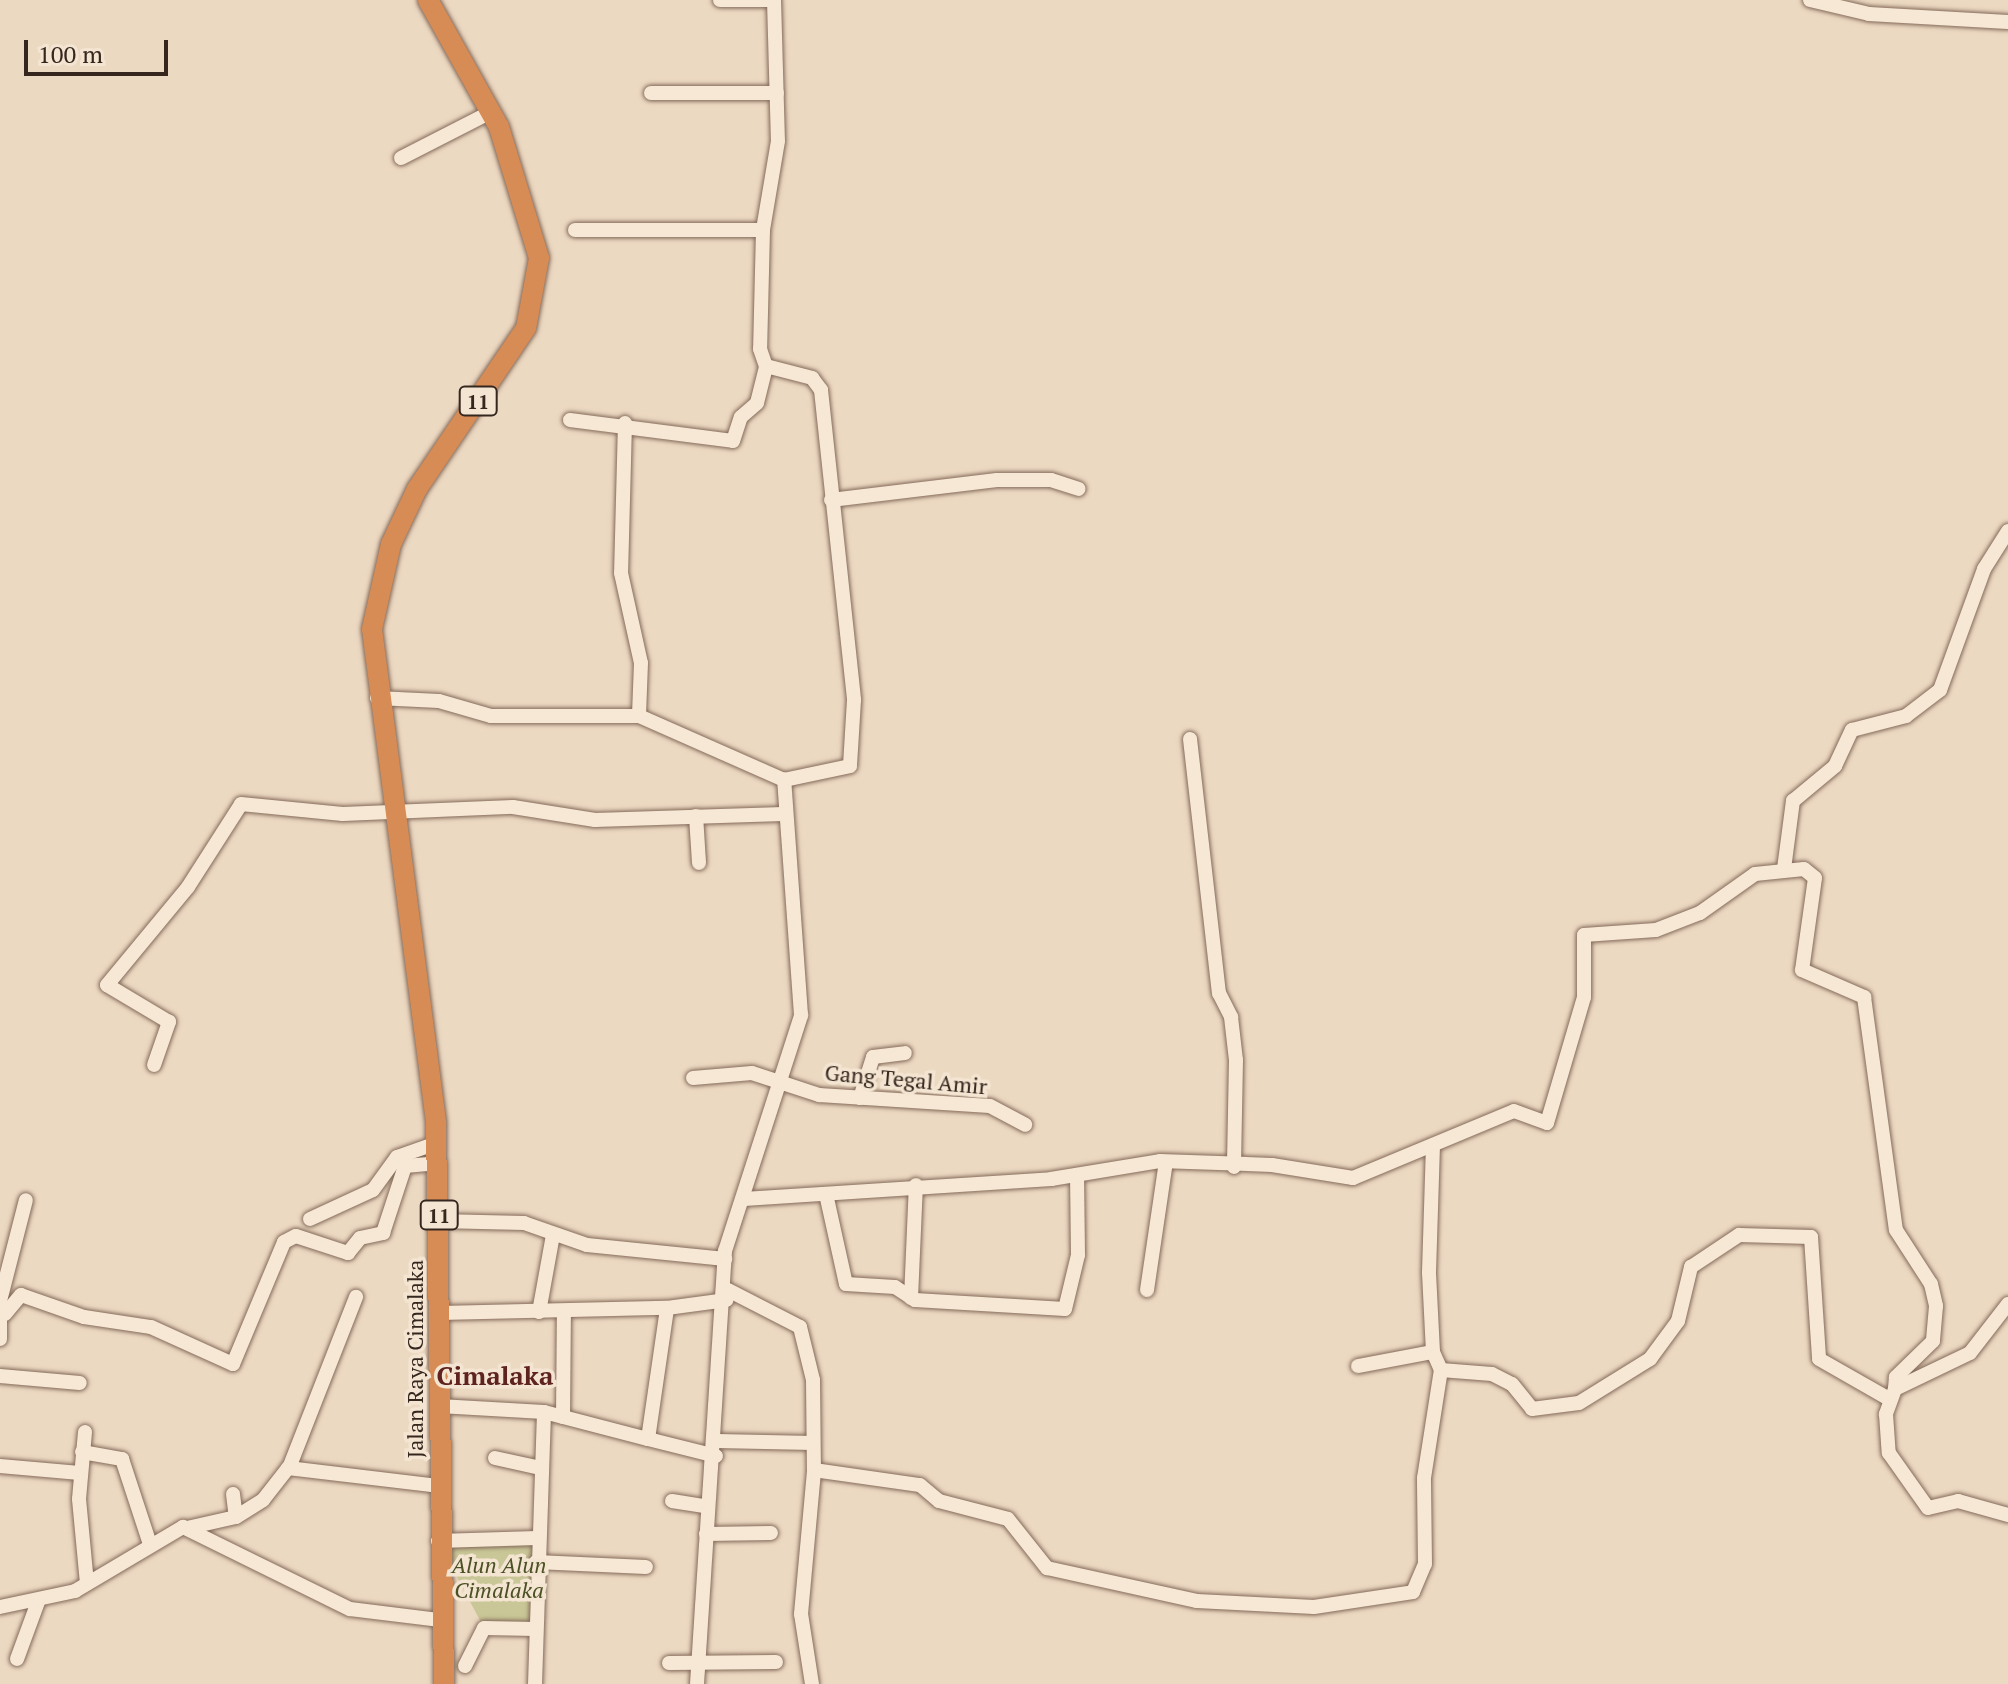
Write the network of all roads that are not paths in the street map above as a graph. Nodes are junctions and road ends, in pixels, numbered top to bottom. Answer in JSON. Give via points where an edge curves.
{"nodes":[{"id":1,"x":428,"y":0,"type":"edge"},
{"id":2,"x":720,"y":0,"type":"edge"},
{"id":3,"x":772,"y":0,"type":"edge"},
{"id":4,"x":1810,"y":0,"type":"edge"},
{"id":5,"x":2008,"y":22,"type":"edge"},
{"id":6,"x":651,"y":93,"type":"dead end"},
{"id":7,"x":777,"y":93,"type":"junction"},
{"id":8,"x":491,"y":112,"type":"junction"},
{"id":9,"x":401,"y":158,"type":"dead end"},
{"id":10,"x":575,"y":230,"type":"dead end"},
{"id":11,"x":763,"y":230,"type":"junction"},
{"id":12,"x":766,"y":366,"type":"junction"},
{"id":13,"x":570,"y":420,"type":"dead end"},
{"id":14,"x":625,"y":423,"type":"junction"},
{"id":15,"x":1079,"y":489,"type":"dead end"},
{"id":16,"x":831,"y":500,"type":"junction"},
{"id":17,"x":2008,"y":531,"type":"edge"},
{"id":18,"x":377,"y":698,"type":"junction"},
{"id":19,"x":639,"y":716,"type":"junction"},
{"id":20,"x":1190,"y":739,"type":"dead end"},
{"id":21,"x":784,"y":780,"type":"junction"},
{"id":22,"x":392,"y":814,"type":"junction"},
{"id":23,"x":783,"y":814,"type":"junction"},
{"id":24,"x":696,"y":816,"type":"junction"},
{"id":25,"x":699,"y":863,"type":"dead end"},
{"id":26,"x":1784,"y":869,"type":"junction"},
{"id":27,"x":905,"y":1053,"type":"dead end"},
{"id":28,"x":154,"y":1065,"type":"dead end"},
{"id":29,"x":693,"y":1078,"type":"dead end"},
{"id":30,"x":781,"y":1081,"type":"junction"},
{"id":31,"x":860,"y":1098,"type":"junction"},
{"id":32,"x":1025,"y":1125,"type":"dead end"},
{"id":33,"x":1433,"y":1145,"type":"junction"},
{"id":34,"x":438,"y":1153,"type":"junction"},
{"id":35,"x":1166,"y":1162,"type":"junction"},
{"id":36,"x":1234,"y":1167,"type":"junction"},
{"id":37,"x":1077,"y":1175,"type":"junction"},
{"id":38,"x":916,"y":1185,"type":"junction"},
{"id":39,"x":826,"y":1194,"type":"junction"},
{"id":40,"x":744,"y":1199,"type":"junction"},
{"id":41,"x":26,"y":1200,"type":"dead end"},
{"id":42,"x":310,"y":1219,"type":"dead end"},
{"id":43,"x":439,"y":1221,"type":"junction"},
{"id":44,"x":553,"y":1235,"type":"junction"},
{"id":45,"x":6,"y":1258,"type":"edge"},
{"id":46,"x":725,"y":1259,"type":"junction"},
{"id":47,"x":1147,"y":1290,"type":"dead end"},
{"id":48,"x":727,"y":1295,"type":"junction"},
{"id":49,"x":356,"y":1297,"type":"dead end"},
{"id":50,"x":911,"y":1298,"type":"junction"},
{"id":51,"x":2008,"y":1304,"type":"edge"},
{"id":52,"x":2,"y":1308,"type":"edge"},
{"id":53,"x":667,"y":1308,"type":"junction"},
{"id":54,"x":564,"y":1311,"type":"junction"},
{"id":55,"x":539,"y":1312,"type":"junction"},
{"id":56,"x":440,"y":1313,"type":"junction"},
{"id":57,"x":0,"y":1339,"type":"edge"},
{"id":58,"x":1433,"y":1352,"type":"junction"},
{"id":59,"x":1358,"y":1366,"type":"dead end"},
{"id":60,"x":1441,"y":1370,"type":"junction"},
{"id":61,"x":0,"y":1376,"type":"edge"},
{"id":62,"x":80,"y":1383,"type":"dead end"},
{"id":63,"x":1892,"y":1394,"type":"junction"},
{"id":64,"x":439,"y":1406,"type":"junction"},
{"id":65,"x":544,"y":1412,"type":"junction"},
{"id":66,"x":563,"y":1417,"type":"junction"},
{"id":67,"x":85,"y":1432,"type":"dead end"},
{"id":68,"x":648,"y":1439,"type":"junction"},
{"id":69,"x":813,"y":1443,"type":"junction"},
{"id":70,"x":717,"y":1449,"type":"junction"},
{"id":71,"x":82,"y":1452,"type":"junction"},
{"id":72,"x":495,"y":1458,"type":"dead end"},
{"id":73,"x":0,"y":1466,"type":"edge"},
{"id":74,"x":540,"y":1468,"type":"junction"},
{"id":75,"x":291,"y":1469,"type":"junction"},
{"id":76,"x":814,"y":1470,"type":"junction"},
{"id":77,"x":80,"y":1473,"type":"junction"},
{"id":78,"x":438,"y":1486,"type":"junction"},
{"id":79,"x":233,"y":1494,"type":"dead end"},
{"id":80,"x":672,"y":1501,"type":"dead end"},
{"id":81,"x":708,"y":1507,"type":"junction"},
{"id":82,"x":2008,"y":1515,"type":"edge"},
{"id":83,"x":236,"y":1517,"type":"junction"},
{"id":84,"x":192,"y":1531,"type":"junction"},
{"id":85,"x":771,"y":1533,"type":"dead end"},
{"id":86,"x":706,"y":1534,"type":"junction"},
{"id":87,"x":537,"y":1538,"type":"junction"},
{"id":88,"x":149,"y":1541,"type":"junction"},
{"id":89,"x":438,"y":1541,"type":"junction"},
{"id":90,"x":536,"y":1562,"type":"junction"},
{"id":91,"x":646,"y":1567,"type":"dead end"},
{"id":92,"x":87,"y":1584,"type":"junction"},
{"id":93,"x":38,"y":1602,"type":"junction"},
{"id":94,"x":0,"y":1607,"type":"edge"},
{"id":95,"x":440,"y":1620,"type":"junction"},
{"id":96,"x":535,"y":1629,"type":"junction"},
{"id":97,"x":17,"y":1659,"type":"dead end"},
{"id":98,"x":776,"y":1662,"type":"dead end"},
{"id":99,"x":669,"y":1663,"type":"dead end"},
{"id":100,"x":699,"y":1663,"type":"junction"},
{"id":101,"x":465,"y":1666,"type":"dead end"},
{"id":102,"x":444,"y":1684,"type":"edge"},
{"id":103,"x":535,"y":1684,"type":"edge"},
{"id":104,"x":697,"y":1684,"type":"edge"},
{"id":105,"x":812,"y":1684,"type":"edge"}],
"edges":[{"from":1,"to":8,"type":"highway","number":"11"},
{"from":2,"to":3,"type":"street"},
{"from":3,"to":7,"type":"street"},
{"from":4,"to":5,"type":"street","via":[[1869,14]]},
{"from":6,"to":7,"type":"street"},
{"from":7,"to":11,"type":"street","via":[[778,141]]},
{"from":8,"to":9,"type":"street"},
{"from":8,"to":18,"type":"highway","number":"11","via":[[535,231],[536,302],[510,355],[417,489],[391,544],[375,598]]},
{"from":10,"to":11,"type":"street"},
{"from":11,"to":12,"type":"street"},
{"from":12,"to":14,"type":"street","via":[[737,440]]},
{"from":12,"to":16,"type":"street","via":[[817,382]]},
{"from":13,"to":14,"type":"street"},
{"from":14,"to":19,"type":"street","via":[[621,573],[641,663]]},
{"from":15,"to":16,"type":"street","via":[[1051,480],[987,481]]},
{"from":16,"to":21,"type":"street","via":[[854,700],[851,763]]},
{"from":17,"to":26,"type":"street","via":[[1984,569],[1940,690],[1906,716],[1852,730],[1835,766],[1793,801]]},
{"from":18,"to":19,"type":"street","via":[[439,701],[491,716]]},
{"from":18,"to":22,"type":"highway","number":"11"},
{"from":19,"to":21,"type":"street"},
{"from":20,"to":36,"type":"street","via":[[1219,993],[1231,1017],[1236,1060]]},
{"from":21,"to":23,"type":"street"},
{"from":22,"to":24,"type":"street","via":[[513,807],[595,820]]},
{"from":22,"to":28,"type":"street","via":[[241,804],[188,887],[107,985],[169,1022]]},
{"from":22,"to":34,"type":"highway","name":"Jalan Raya Cimalaka","number":"11"},
{"from":23,"to":24,"type":"street"},
{"from":23,"to":30,"type":"street","via":[[801,1015]]},
{"from":24,"to":25,"type":"street"},
{"from":26,"to":33,"type":"street","via":[[1755,874],[1700,913],[1664,928],[1584,935],[1584,997],[1550,1121],[1536,1123],[1516,1111]]},
{"from":26,"to":63,"type":"street","via":[[1815,878],[1804,976],[1864,997],[1896,1230],[1931,1284],[1936,1306],[1933,1341],[1896,1377]]},
{"from":27,"to":31,"type":"street","via":[[873,1057]]},
{"from":29,"to":30,"type":"street","name":"Gang Tegal Amir","via":[[737,1071]]},
{"from":30,"to":31,"type":"street","name":"Gang Tegal Amir","via":[[819,1095]]},
{"from":30,"to":40,"type":"street"},
{"from":31,"to":32,"type":"street","name":"Gang Tegal Amir","via":[[990,1106]]},
{"from":33,"to":36,"type":"street","via":[[1353,1178]]},
{"from":33,"to":58,"type":"street"},
{"from":34,"to":42,"type":"street","via":[[397,1157],[373,1190]]},
{"from":34,"to":43,"type":"highway","name":"Jalan Raya Cimalaka","number":"11"},
{"from":34,"to":52,"type":"street","via":[[405,1166],[383,1233],[360,1238],[348,1253],[296,1236],[284,1242],[233,1364],[151,1327],[84,1317],[21,1295]]},
{"from":35,"to":36,"type":"street"},
{"from":35,"to":37,"type":"street"},
{"from":35,"to":47,"type":"street"},
{"from":37,"to":38,"type":"street"},
{"from":37,"to":50,"type":"street","via":[[1078,1255],[1067,1308]]},
{"from":38,"to":39,"type":"street"},
{"from":38,"to":50,"type":"street"},
{"from":39,"to":40,"type":"street"},
{"from":39,"to":50,"type":"street","via":[[843,1282],[895,1287]]},
{"from":40,"to":46,"type":"street"},
{"from":41,"to":45,"type":"street"},
{"from":43,"to":44,"type":"street","via":[[524,1223]]},
{"from":43,"to":56,"type":"highway","name":"Jalan Raya Cimalaka","number":"11"},
{"from":44,"to":46,"type":"street","via":[[605,1248]]},
{"from":44,"to":55,"type":"street"},
{"from":45,"to":52,"type":"street"},
{"from":46,"to":48,"type":"street"},
{"from":48,"to":53,"type":"street"},
{"from":48,"to":69,"type":"street","via":[[800,1327],[813,1380]]},
{"from":48,"to":70,"type":"street"},
{"from":49,"to":75,"type":"street"},
{"from":51,"to":63,"type":"street","via":[[1970,1353]]},
{"from":52,"to":57,"type":"street"},
{"from":53,"to":54,"type":"street"},
{"from":53,"to":68,"type":"street"},
{"from":54,"to":55,"type":"street"},
{"from":54,"to":66,"type":"street"},
{"from":55,"to":56,"type":"street"},
{"from":56,"to":64,"type":"highway","name":"Jalan Raya Cimalaka","number":"11"},
{"from":58,"to":59,"type":"street"},
{"from":58,"to":60,"type":"street"},
{"from":60,"to":63,"type":"street","via":[[1492,1374],[1512,1384],[1532,1409],[1579,1403],[1650,1359],[1678,1321],[1687,1274],[1697,1261],[1739,1235],[1782,1233],[1807,1235],[1815,1245],[1819,1359]]},
{"from":60,"to":76,"type":"street","via":[[1424,1478],[1424,1573],[1413,1592],[1384,1600],[1314,1607],[1197,1601],[1067,1574],[1035,1560],[1019,1529],[993,1511],[947,1503],[920,1485]]},
{"from":61,"to":62,"type":"street"},
{"from":63,"to":82,"type":"street","via":[[1889,1453],[1925,1505],[1958,1501]]},
{"from":64,"to":65,"type":"street"},
{"from":64,"to":78,"type":"highway","name":"Jalan Raya Cimalaka","number":"11"},
{"from":65,"to":66,"type":"street"},
{"from":65,"to":74,"type":"street"},
{"from":66,"to":68,"type":"street"},
{"from":67,"to":71,"type":"street"},
{"from":68,"to":70,"type":"street"},
{"from":69,"to":70,"type":"street"},
{"from":69,"to":76,"type":"street"},
{"from":70,"to":81,"type":"street"},
{"from":71,"to":77,"type":"street"},
{"from":71,"to":88,"type":"street","via":[[122,1459]]},
{"from":72,"to":74,"type":"street"},
{"from":73,"to":77,"type":"street"},
{"from":74,"to":87,"type":"street"},
{"from":75,"to":78,"type":"street"},
{"from":75,"to":83,"type":"street","via":[[263,1500]]},
{"from":76,"to":105,"type":"street","via":[[801,1614]]},
{"from":77,"to":92,"type":"street"},
{"from":78,"to":89,"type":"highway","name":"Jalan Raya Cimalaka","number":"11"},
{"from":79,"to":83,"type":"street"},
{"from":80,"to":81,"type":"street"},
{"from":81,"to":86,"type":"street"},
{"from":83,"to":84,"type":"street"},
{"from":84,"to":88,"type":"street"},
{"from":84,"to":95,"type":"street","via":[[350,1609]]},
{"from":85,"to":86,"type":"street"},
{"from":86,"to":100,"type":"street"},
{"from":87,"to":89,"type":"street"},
{"from":87,"to":90,"type":"street"},
{"from":88,"to":92,"type":"street"},
{"from":89,"to":95,"type":"highway","name":"Jalan Raya Cimalaka","number":"11"},
{"from":90,"to":91,"type":"street"},
{"from":90,"to":96,"type":"street"},
{"from":92,"to":93,"type":"street"},
{"from":93,"to":94,"type":"street"},
{"from":93,"to":97,"type":"street"},
{"from":95,"to":102,"type":"highway","number":"11"},
{"from":96,"to":101,"type":"street","via":[[484,1628]]},
{"from":96,"to":103,"type":"street"},
{"from":98,"to":100,"type":"street"},
{"from":99,"to":100,"type":"street"},
{"from":100,"to":104,"type":"street"}]}
